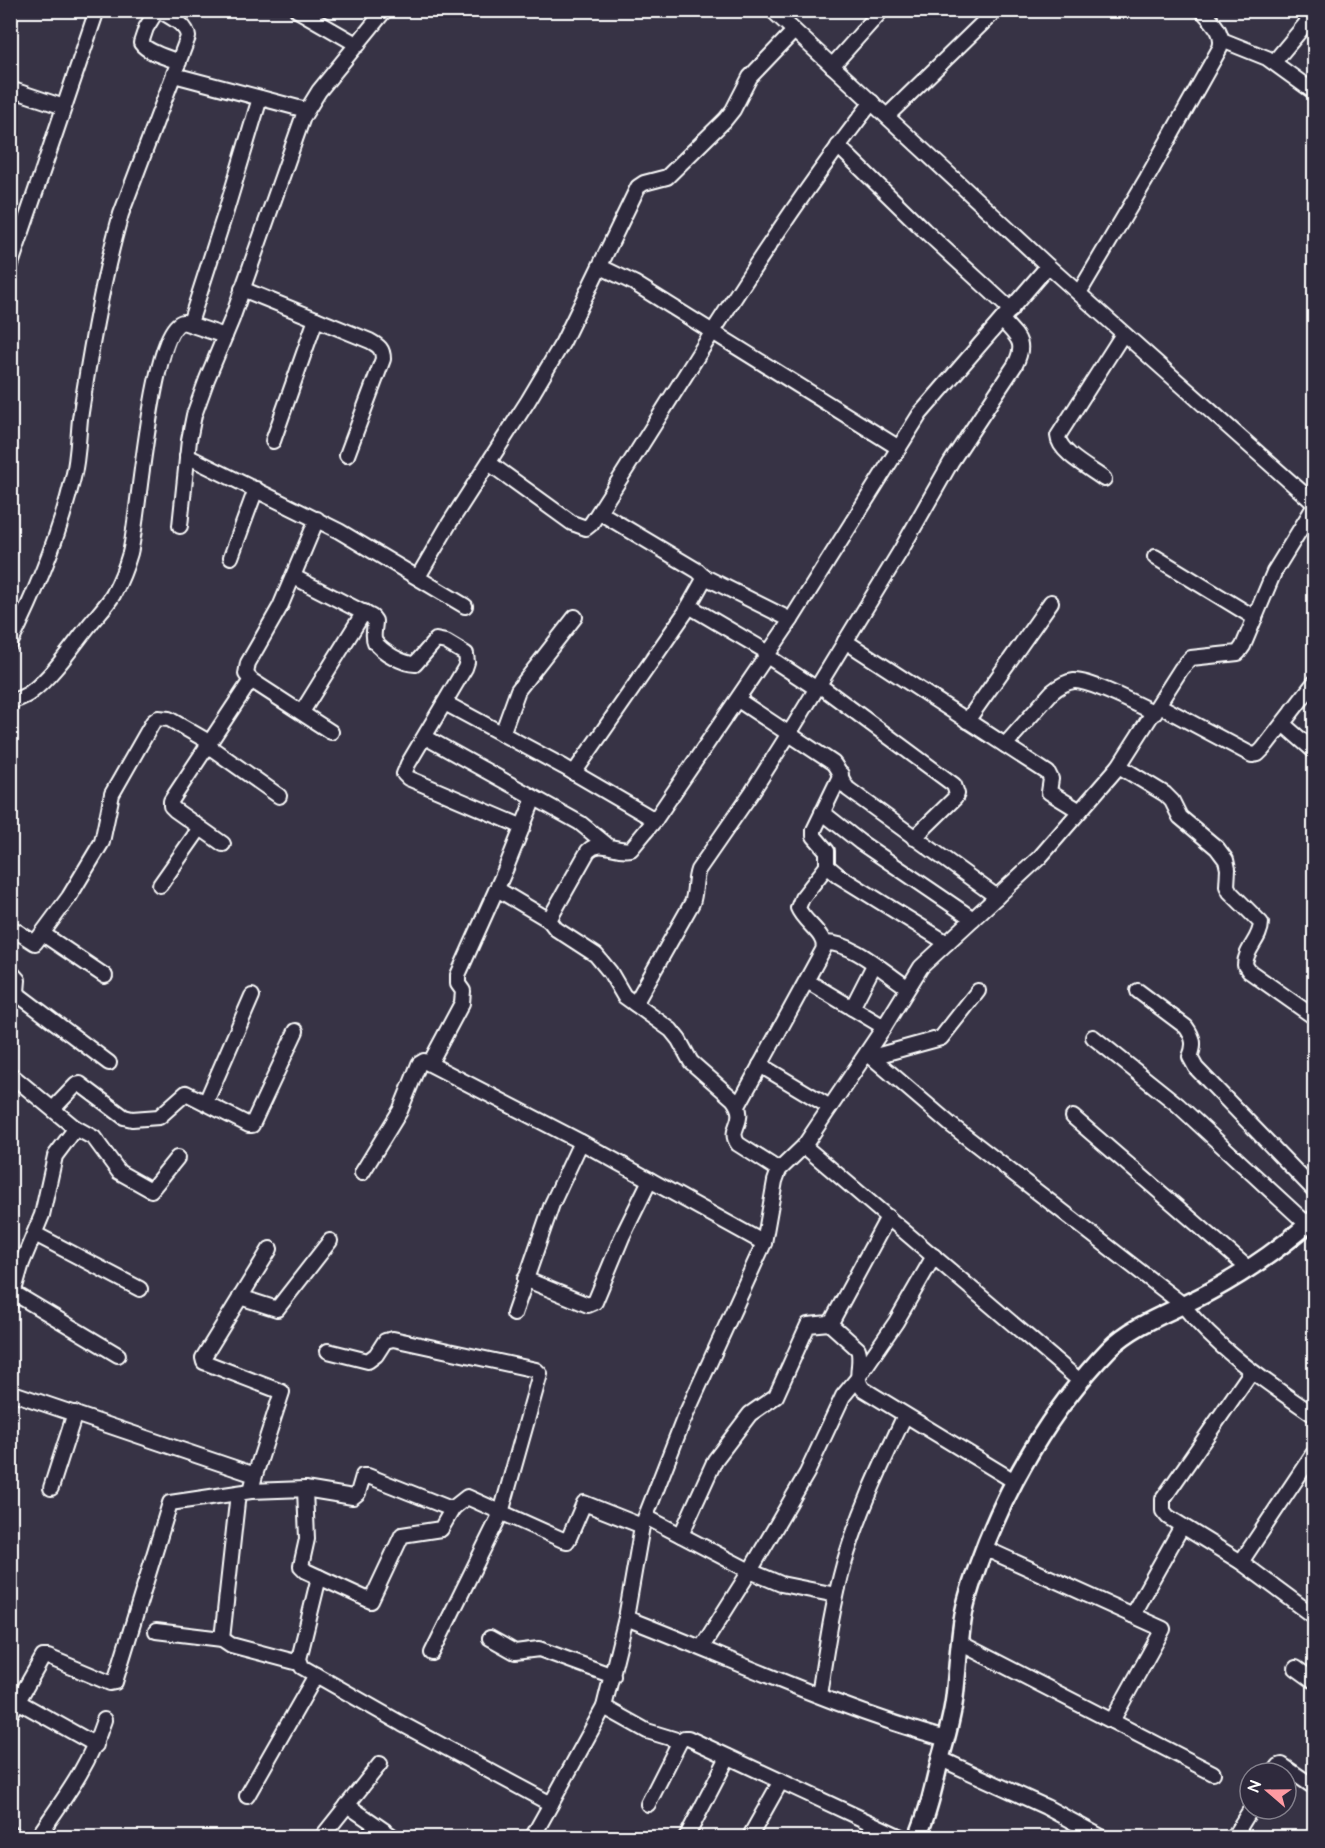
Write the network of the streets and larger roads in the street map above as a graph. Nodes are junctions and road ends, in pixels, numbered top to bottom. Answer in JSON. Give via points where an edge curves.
{"nodes":[{"id":1,"x":97,"y":10,"type":"edge"},
{"id":2,"x":158,"y":10,"type":"edge"},
{"id":3,"x":297,"y":10,"type":"edge"},
{"id":4,"x":385,"y":10,"type":"edge"},
{"id":5,"x":772,"y":10,"type":"edge"},
{"id":6,"x":882,"y":10,"type":"edge"},
{"id":7,"x":996,"y":10,"type":"edge"},
{"id":8,"x":1202,"y":10,"type":"edge"},
{"id":9,"x":1314,"y":14,"type":"edge"},
{"id":10,"x":794,"y":31,"type":"junction"},
{"id":11,"x":1222,"y":40,"type":"junction"},
{"id":12,"x":358,"y":45,"type":"junction"},
{"id":13,"x":179,"y":62,"type":"junction"},
{"id":14,"x":1274,"y":62,"type":"junction"},
{"id":15,"x":832,"y":66,"type":"junction"},
{"id":16,"x":174,"y":75,"type":"junction"},
{"id":17,"x":10,"y":89,"type":"edge"},
{"id":18,"x":1314,"y":92,"type":"edge"},
{"id":19,"x":260,"y":98,"type":"junction"},
{"id":20,"x":872,"y":102,"type":"junction"},
{"id":21,"x":64,"y":107,"type":"junction"},
{"id":22,"x":306,"y":110,"type":"junction"},
{"id":23,"x":887,"y":116,"type":"junction"},
{"id":24,"x":838,"y":146,"type":"junction"},
{"id":25,"x":1048,"y":266,"type":"junction"},
{"id":26,"x":10,"y":267,"type":"edge"},
{"id":27,"x":601,"y":267,"type":"junction"},
{"id":28,"x":242,"y":290,"type":"junction"},
{"id":29,"x":1079,"y":292,"type":"junction"},
{"id":30,"x":1006,"y":315,"type":"junction"},
{"id":31,"x":316,"y":319,"type":"junction"},
{"id":32,"x":190,"y":323,"type":"junction"},
{"id":33,"x":711,"y":333,"type":"junction"},
{"id":34,"x":1123,"y":334,"type":"junction"},
{"id":35,"x":225,"y":336,"type":"junction"},
{"id":36,"x":273,"y":441,"type":"dead end"},
{"id":37,"x":899,"y":448,"type":"junction"},
{"id":38,"x":347,"y":455,"type":"dead end"},
{"id":39,"x":187,"y":456,"type":"junction"},
{"id":40,"x":489,"y":463,"type":"junction"},
{"id":41,"x":1104,"y":479,"type":"dead end"},
{"id":42,"x":256,"y":489,"type":"junction"},
{"id":43,"x":1314,"y":505,"type":"edge"},
{"id":44,"x":599,"y":512,"type":"junction"},
{"id":45,"x":317,"y":519,"type":"junction"},
{"id":46,"x":180,"y":526,"type":"dead end"},
{"id":47,"x":231,"y":556,"type":"dead end"},
{"id":48,"x":1155,"y":557,"type":"dead end"},
{"id":49,"x":703,"y":576,"type":"junction"},
{"id":50,"x":294,"y":577,"type":"junction"},
{"id":51,"x":418,"y":577,"type":"junction"},
{"id":52,"x":1051,"y":602,"type":"dead end"},
{"id":53,"x":465,"y":606,"type":"dead end"},
{"id":54,"x":689,"y":606,"type":"junction"},
{"id":55,"x":364,"y":612,"type":"junction"},
{"id":56,"x":574,"y":617,"type":"dead end"},
{"id":57,"x":1255,"y":618,"type":"junction"},
{"id":58,"x":791,"y":620,"type":"junction"},
{"id":59,"x":845,"y":641,"type":"junction"},
{"id":60,"x":10,"y":644,"type":"edge"},
{"id":61,"x":768,"y":655,"type":"junction"},
{"id":62,"x":251,"y":680,"type":"junction"},
{"id":63,"x":1314,"y":683,"type":"edge"},
{"id":64,"x":818,"y":687,"type":"junction"},
{"id":65,"x":738,"y":700,"type":"junction"},
{"id":66,"x":10,"y":702,"type":"edge"},
{"id":67,"x":444,"y":703,"type":"junction"},
{"id":68,"x":1157,"y":709,"type":"junction"},
{"id":69,"x":302,"y":712,"type":"junction"},
{"id":70,"x":967,"y":721,"type":"junction"},
{"id":71,"x":1283,"y":724,"type":"junction"},
{"id":72,"x":331,"y":732,"type":"dead end"},
{"id":73,"x":502,"y":734,"type":"junction"},
{"id":74,"x":789,"y":734,"type":"junction"},
{"id":75,"x":425,"y":737,"type":"junction"},
{"id":76,"x":208,"y":744,"type":"junction"},
{"id":77,"x":1005,"y":745,"type":"junction"},
{"id":78,"x":1314,"y":751,"type":"edge"},
{"id":79,"x":1119,"y":766,"type":"junction"},
{"id":80,"x":574,"y":773,"type":"junction"},
{"id":81,"x":841,"y":774,"type":"junction"},
{"id":82,"x":279,"y":796,"type":"dead end"},
{"id":83,"x":534,"y":798,"type":"junction"},
{"id":84,"x":1080,"y":811,"type":"junction"},
{"id":85,"x":822,"y":812,"type":"junction"},
{"id":86,"x":655,"y":820,"type":"junction"},
{"id":87,"x":523,"y":827,"type":"junction"},
{"id":88,"x":200,"y":828,"type":"junction"},
{"id":89,"x":914,"y":838,"type":"junction"},
{"id":90,"x":223,"y":844,"type":"dead end"},
{"id":91,"x":607,"y":845,"type":"junction"},
{"id":92,"x":827,"y":866,"type":"junction"},
{"id":93,"x":160,"y":885,"type":"dead end"},
{"id":94,"x":496,"y":889,"type":"junction"},
{"id":95,"x":997,"y":897,"type":"junction"},
{"id":96,"x":973,"y":919,"type":"junction"},
{"id":97,"x":549,"y":920,"type":"junction"},
{"id":98,"x":10,"y":927,"type":"edge"},
{"id":99,"x":43,"y":934,"type":"junction"},
{"id":100,"x":825,"y":943,"type":"junction"},
{"id":101,"x":947,"y":943,"type":"junction"},
{"id":102,"x":874,"y":965,"type":"junction"},
{"id":103,"x":10,"y":971,"type":"edge"},
{"id":104,"x":105,"y":976,"type":"dead end"},
{"id":105,"x":807,"y":981,"type":"junction"},
{"id":106,"x":907,"y":987,"type":"junction"},
{"id":107,"x":978,"y":991,"type":"dead end"},
{"id":108,"x":1138,"y":992,"type":"dead end"},
{"id":109,"x":252,"y":996,"type":"dead end"},
{"id":110,"x":634,"y":1004,"type":"junction"},
{"id":111,"x":852,"y":1008,"type":"junction"},
{"id":112,"x":1314,"y":1017,"type":"edge"},
{"id":113,"x":884,"y":1028,"type":"junction"},
{"id":114,"x":296,"y":1031,"type":"dead end"},
{"id":115,"x":1092,"y":1037,"type":"dead end"},
{"id":116,"x":869,"y":1055,"type":"junction"},
{"id":117,"x":430,"y":1063,"type":"junction"},
{"id":118,"x":109,"y":1064,"type":"dead end"},
{"id":119,"x":760,"y":1065,"type":"junction"},
{"id":120,"x":10,"y":1074,"type":"edge"},
{"id":121,"x":206,"y":1102,"type":"junction"},
{"id":122,"x":738,"y":1106,"type":"junction"},
{"id":123,"x":830,"y":1107,"type":"junction"},
{"id":124,"x":53,"y":1109,"type":"junction"},
{"id":125,"x":1073,"y":1117,"type":"dead end"},
{"id":126,"x":74,"y":1128,"type":"junction"},
{"id":127,"x":581,"y":1142,"type":"junction"},
{"id":128,"x":804,"y":1146,"type":"junction"},
{"id":129,"x":177,"y":1158,"type":"dead end"},
{"id":130,"x":779,"y":1170,"type":"junction"},
{"id":131,"x":362,"y":1173,"type":"dead end"},
{"id":132,"x":650,"y":1180,"type":"junction"},
{"id":133,"x":1314,"y":1190,"type":"edge"},
{"id":134,"x":888,"y":1217,"type":"junction"},
{"id":135,"x":1311,"y":1222,"type":"edge"},
{"id":136,"x":35,"y":1234,"type":"junction"},
{"id":137,"x":330,"y":1241,"type":"dead end"},
{"id":138,"x":764,"y":1244,"type":"junction"},
{"id":139,"x":270,"y":1249,"type":"dead end"},
{"id":140,"x":934,"y":1256,"type":"junction"},
{"id":141,"x":1249,"y":1269,"type":"junction"},
{"id":142,"x":525,"y":1280,"type":"junction"},
{"id":143,"x":140,"y":1289,"type":"dead end"},
{"id":144,"x":240,"y":1297,"type":"junction"},
{"id":145,"x":12,"y":1299,"type":"edge"},
{"id":146,"x":1182,"y":1304,"type":"junction"},
{"id":147,"x":514,"y":1314,"type":"dead end"},
{"id":148,"x":829,"y":1323,"type":"junction"},
{"id":149,"x":328,"y":1350,"type":"dead end"},
{"id":150,"x":118,"y":1355,"type":"dead end"},
{"id":151,"x":1251,"y":1372,"type":"junction"},
{"id":152,"x":857,"y":1379,"type":"junction"},
{"id":153,"x":1081,"y":1382,"type":"junction"},
{"id":154,"x":11,"y":1391,"type":"edge"},
{"id":155,"x":75,"y":1413,"type":"junction"},
{"id":156,"x":905,"y":1415,"type":"junction"},
{"id":157,"x":1314,"y":1415,"type":"edge"},
{"id":158,"x":1313,"y":1454,"type":"dead end"},
{"id":159,"x":255,"y":1475,"type":"junction"},
{"id":160,"x":1014,"y":1481,"type":"junction"},
{"id":161,"x":51,"y":1488,"type":"dead end"},
{"id":162,"x":305,"y":1488,"type":"junction"},
{"id":163,"x":245,"y":1492,"type":"junction"},
{"id":164,"x":453,"y":1508,"type":"junction"},
{"id":165,"x":501,"y":1513,"type":"junction"},
{"id":166,"x":644,"y":1521,"type":"junction"},
{"id":167,"x":1182,"y":1526,"type":"junction"},
{"id":168,"x":681,"y":1535,"type":"junction"},
{"id":169,"x":984,"y":1548,"type":"junction"},
{"id":170,"x":1241,"y":1562,"type":"junction"},
{"id":171,"x":750,"y":1571,"type":"junction"},
{"id":172,"x":319,"y":1577,"type":"junction"},
{"id":173,"x":836,"y":1595,"type":"junction"},
{"id":174,"x":1132,"y":1615,"type":"junction"},
{"id":175,"x":1314,"y":1616,"type":"edge"},
{"id":176,"x":626,"y":1618,"type":"junction"},
{"id":177,"x":156,"y":1631,"type":"dead end"},
{"id":178,"x":490,"y":1638,"type":"dead end"},
{"id":179,"x":222,"y":1639,"type":"junction"},
{"id":180,"x":960,"y":1643,"type":"junction"},
{"id":181,"x":702,"y":1647,"type":"junction"},
{"id":182,"x":432,"y":1653,"type":"dead end"},
{"id":183,"x":299,"y":1663,"type":"junction"},
{"id":184,"x":1296,"y":1668,"type":"dead end"},
{"id":185,"x":316,"y":1675,"type":"junction"},
{"id":186,"x":612,"y":1676,"type":"junction"},
{"id":187,"x":1314,"y":1681,"type":"edge"},
{"id":188,"x":819,"y":1695,"type":"junction"},
{"id":189,"x":15,"y":1700,"type":"edge"},
{"id":190,"x":604,"y":1707,"type":"junction"},
{"id":191,"x":10,"y":1715,"type":"edge"},
{"id":192,"x":104,"y":1720,"type":"dead end"},
{"id":193,"x":1112,"y":1721,"type":"junction"},
{"id":194,"x":946,"y":1739,"type":"junction"},
{"id":195,"x":680,"y":1741,"type":"junction"},
{"id":196,"x":96,"y":1745,"type":"junction"},
{"id":197,"x":728,"y":1756,"type":"junction"},
{"id":198,"x":941,"y":1759,"type":"junction"},
{"id":199,"x":380,"y":1764,"type":"dead end"},
{"id":200,"x":1213,"y":1773,"type":"dead end"},
{"id":201,"x":1298,"y":1776,"type":"edge"},
{"id":202,"x":781,"y":1781,"type":"junction"},
{"id":203,"x":1314,"y":1787,"type":"edge"},
{"id":204,"x":248,"y":1796,"type":"dead end"},
{"id":205,"x":551,"y":1804,"type":"junction"},
{"id":206,"x":648,"y":1804,"type":"dead end"},
{"id":207,"x":347,"y":1805,"type":"junction"},
{"id":208,"x":1244,"y":1821,"type":"edge"},
{"id":209,"x":10,"y":1833,"type":"edge"},
{"id":210,"x":1084,"y":1833,"type":"edge"},
{"id":211,"x":18,"y":1838,"type":"edge"},
{"id":212,"x":37,"y":1838,"type":"edge"},
{"id":213,"x":321,"y":1838,"type":"edge"},
{"id":214,"x":395,"y":1838,"type":"edge"},
{"id":215,"x":532,"y":1838,"type":"edge"},
{"id":216,"x":686,"y":1838,"type":"edge"},
{"id":217,"x":749,"y":1838,"type":"edge"},
{"id":218,"x":903,"y":1838,"type":"edge"},
{"id":219,"x":916,"y":1838,"type":"edge"},
{"id":220,"x":1103,"y":1838,"type":"edge"},
{"id":221,"x":1233,"y":1838,"type":"edge"}],
"edges":[{"from":1,"to":21,"type":"street"},
{"from":2,"to":13,"type":"street","via":[[187,31]]},
{"from":2,"to":13,"type":"street","via":[[141,43],[148,50]]},
{"from":3,"to":12,"type":"street"},
{"from":4,"to":12,"type":"street"},
{"from":5,"to":10,"type":"street"},
{"from":6,"to":15,"type":"street"},
{"from":7,"to":23,"type":"street"},
{"from":8,"to":11,"type":"street"},
{"from":9,"to":14,"type":"street"},
{"from":10,"to":15,"type":"street"},
{"from":10,"to":27,"type":"street","via":[[754,72],[725,120],[673,172],[638,187]]},
{"from":11,"to":14,"type":"street"},
{"from":11,"to":29,"type":"street"},
{"from":12,"to":22,"type":"street"},
{"from":13,"to":16,"type":"street"},
{"from":14,"to":18,"type":"street"},
{"from":15,"to":20,"type":"street"},
{"from":16,"to":19,"type":"street"},
{"from":16,"to":60,"type":"street","via":[[113,242],[80,421],[74,477],[58,533],[44,573]]},
{"from":17,"to":21,"type":"street"},
{"from":19,"to":22,"type":"street"},
{"from":19,"to":32,"type":"street"},
{"from":20,"to":23,"type":"street"},
{"from":20,"to":24,"type":"street"},
{"from":21,"to":26,"type":"street"},
{"from":22,"to":28,"type":"street"},
{"from":23,"to":25,"type":"street"},
{"from":24,"to":30,"type":"street"},
{"from":24,"to":33,"type":"street"},
{"from":25,"to":29,"type":"street"},
{"from":25,"to":30,"type":"street"},
{"from":27,"to":33,"type":"street"},
{"from":27,"to":40,"type":"street","via":[[548,368]]},
{"from":28,"to":31,"type":"street"},
{"from":28,"to":35,"type":"street"},
{"from":29,"to":34,"type":"street"},
{"from":30,"to":37,"type":"street","via":[[921,414]]},
{"from":30,"to":59,"type":"street","via":[[1022,352],[951,462]]},
{"from":31,"to":36,"type":"street"},
{"from":31,"to":38,"type":"street","via":[[370,341],[383,351]]},
{"from":32,"to":35,"type":"street"},
{"from":32,"to":66,"type":"street","via":[[178,323],[173,328],[162,361],[146,433],[136,526],[120,580],[112,596],[42,682],[32,692]]},
{"from":33,"to":37,"type":"street"},
{"from":33,"to":44,"type":"street"},
{"from":34,"to":41,"type":"street","via":[[1058,436],[1064,450]]},
{"from":34,"to":43,"type":"street"},
{"from":35,"to":39,"type":"street","via":[[194,415]]},
{"from":37,"to":58,"type":"street"},
{"from":39,"to":42,"type":"street"},
{"from":39,"to":46,"type":"street"},
{"from":40,"to":44,"type":"street","via":[[580,527],[586,528]]},
{"from":40,"to":51,"type":"street"},
{"from":42,"to":45,"type":"street"},
{"from":42,"to":47,"type":"street"},
{"from":43,"to":57,"type":"street","via":[[1274,572]]},
{"from":44,"to":49,"type":"street"},
{"from":45,"to":50,"type":"street"},
{"from":45,"to":51,"type":"street"},
{"from":48,"to":57,"type":"street"},
{"from":49,"to":54,"type":"street"},
{"from":49,"to":58,"type":"street"},
{"from":50,"to":55,"type":"street"},
{"from":50,"to":62,"type":"street","via":[[248,663],[246,674]]},
{"from":51,"to":53,"type":"street"},
{"from":52,"to":70,"type":"street"},
{"from":54,"to":61,"type":"street"},
{"from":54,"to":80,"type":"street"},
{"from":55,"to":67,"type":"street","via":[[375,621],[375,642],[411,664],[419,661],[436,640],[466,654],[465,668]]},
{"from":55,"to":69,"type":"street"},
{"from":56,"to":73,"type":"street","via":[[518,690]]},
{"from":57,"to":68,"type":"street","via":[[1238,652],[1191,658]]},
{"from":58,"to":61,"type":"street"},
{"from":59,"to":64,"type":"street"},
{"from":59,"to":70,"type":"street"},
{"from":61,"to":64,"type":"street"},
{"from":61,"to":65,"type":"street"},
{"from":62,"to":69,"type":"street"},
{"from":62,"to":76,"type":"street"},
{"from":63,"to":71,"type":"street"},
{"from":64,"to":74,"type":"street"},
{"from":64,"to":89,"type":"street","via":[[954,785],[955,798]]},
{"from":65,"to":74,"type":"street"},
{"from":65,"to":86,"type":"street"},
{"from":67,"to":73,"type":"street"},
{"from":67,"to":75,"type":"street"},
{"from":68,"to":71,"type":"street","via":[[1252,755],[1263,750]]},
{"from":68,"to":77,"type":"street","via":[[1072,681],[1052,692]]},
{"from":68,"to":79,"type":"street"},
{"from":69,"to":72,"type":"street"},
{"from":70,"to":77,"type":"street"},
{"from":71,"to":78,"type":"street"},
{"from":73,"to":80,"type":"street"},
{"from":74,"to":81,"type":"street","via":[[833,763]]},
{"from":74,"to":110,"type":"street","via":[[698,870],[692,903]]},
{"from":75,"to":83,"type":"street"},
{"from":75,"to":87,"type":"street","via":[[404,771],[405,776]]},
{"from":76,"to":82,"type":"street"},
{"from":76,"to":88,"type":"street","via":[[171,801],[175,810]]},
{"from":76,"to":99,"type":"street","via":[[169,719],[158,718],[153,722],[112,794],[102,842]]},
{"from":77,"to":84,"type":"street","via":[[1048,773],[1049,792]]},
{"from":79,"to":84,"type":"street"},
{"from":79,"to":112,"type":"street","via":[[1172,801],[1180,817],[1226,860],[1230,892],[1261,923],[1245,965]]},
{"from":80,"to":86,"type":"street"},
{"from":81,"to":85,"type":"street"},
{"from":81,"to":89,"type":"street","via":[[848,789]]},
{"from":83,"to":87,"type":"street"},
{"from":83,"to":91,"type":"street","via":[[580,823]]},
{"from":84,"to":95,"type":"street","via":[[1040,857]]},
{"from":85,"to":92,"type":"street","via":[[814,836],[827,851]]},
{"from":85,"to":96,"type":"street"},
{"from":86,"to":91,"type":"street","via":[[631,849]]},
{"from":87,"to":94,"type":"street"},
{"from":88,"to":90,"type":"street"},
{"from":88,"to":93,"type":"street"},
{"from":89,"to":95,"type":"street"},
{"from":91,"to":97,"type":"street","via":[[593,846],[588,851]]},
{"from":92,"to":100,"type":"street","via":[[798,908]]},
{"from":92,"to":101,"type":"street"},
{"from":94,"to":97,"type":"street"},
{"from":94,"to":117,"type":"street","via":[[458,975],[464,991],[462,1003]]},
{"from":95,"to":96,"type":"street"},
{"from":96,"to":101,"type":"street"},
{"from":97,"to":110,"type":"street","via":[[556,929],[596,955],[620,992]]},
{"from":98,"to":99,"type":"street","via":[[34,943]]},
{"from":99,"to":104,"type":"street"},
{"from":100,"to":102,"type":"street","via":[[847,947]]},
{"from":100,"to":105,"type":"street"},
{"from":101,"to":106,"type":"street"},
{"from":102,"to":106,"type":"street"},
{"from":102,"to":111,"type":"street"},
{"from":103,"to":118,"type":"street","via":[[18,980],[20,996]]},
{"from":105,"to":111,"type":"street"},
{"from":105,"to":119,"type":"street"},
{"from":106,"to":113,"type":"street"},
{"from":107,"to":116,"type":"street","via":[[941,1038]]},
{"from":108,"to":133,"type":"street","via":[[1186,1028],[1192,1035],[1191,1057],[1196,1068]]},
{"from":109,"to":121,"type":"street"},
{"from":110,"to":122,"type":"street","via":[[671,1030],[690,1062]]},
{"from":111,"to":113,"type":"street"},
{"from":113,"to":116,"type":"street"},
{"from":114,"to":121,"type":"street","via":[[252,1125]]},
{"from":115,"to":135,"type":"street","via":[[1178,1105]]},
{"from":116,"to":123,"type":"street"},
{"from":116,"to":146,"type":"street","via":[[951,1125]]},
{"from":117,"to":127,"type":"street"},
{"from":117,"to":131,"type":"street","via":[[419,1064],[400,1111]]},
{"from":119,"to":122,"type":"street"},
{"from":119,"to":123,"type":"street"},
{"from":120,"to":124,"type":"street"},
{"from":121,"to":124,"type":"street","via":[[186,1093],[159,1117],[127,1119],[80,1084]]},
{"from":122,"to":130,"type":"street","via":[[735,1140]]},
{"from":123,"to":128,"type":"street"},
{"from":124,"to":126,"type":"street"},
{"from":125,"to":141,"type":"street"},
{"from":126,"to":129,"type":"street","via":[[94,1138],[116,1169],[147,1189],[154,1187]]},
{"from":126,"to":136,"type":"street","via":[[55,1156]]},
{"from":127,"to":132,"type":"street"},
{"from":127,"to":142,"type":"street","via":[[552,1204]]},
{"from":128,"to":130,"type":"street"},
{"from":128,"to":134,"type":"street"},
{"from":130,"to":138,"type":"street"},
{"from":132,"to":138,"type":"street"},
{"from":132,"to":142,"type":"street","via":[[595,1302],[588,1305]]},
{"from":134,"to":140,"type":"street"},
{"from":134,"to":148,"type":"street"},
{"from":135,"to":141,"type":"street"},
{"from":136,"to":143,"type":"street"},
{"from":136,"to":145,"type":"street"},
{"from":137,"to":144,"type":"street","via":[[277,1309]]},
{"from":138,"to":166,"type":"street","via":[[683,1421]]},
{"from":139,"to":144,"type":"street"},
{"from":140,"to":152,"type":"street"},
{"from":140,"to":153,"type":"street"},
{"from":141,"to":146,"type":"street"},
{"from":142,"to":147,"type":"street"},
{"from":144,"to":159,"type":"street","via":[[203,1360],[282,1392]]},
{"from":145,"to":150,"type":"street"},
{"from":146,"to":151,"type":"street","via":[[1200,1328]]},
{"from":146,"to":153,"type":"street","via":[[1126,1335]]},
{"from":148,"to":152,"type":"street","via":[[858,1348]]},
{"from":148,"to":168,"type":"street","via":[[811,1323],[806,1329],[776,1396],[750,1414],[715,1460]]},
{"from":149,"to":165,"type":"street","via":[[368,1361],[385,1341],[393,1339],[538,1372]]},
{"from":151,"to":157,"type":"street"},
{"from":151,"to":167,"type":"street","via":[[1163,1499],[1167,1517]]},
{"from":152,"to":156,"type":"street","via":[[862,1389]]},
{"from":152,"to":171,"type":"street","via":[[843,1396],[807,1473]]},
{"from":153,"to":160,"type":"street"},
{"from":154,"to":155,"type":"street"},
{"from":155,"to":159,"type":"street"},
{"from":155,"to":161,"type":"street"},
{"from":156,"to":160,"type":"street"},
{"from":156,"to":173,"type":"street","via":[[855,1531]]},
{"from":158,"to":170,"type":"street"},
{"from":159,"to":163,"type":"street"},
{"from":160,"to":169,"type":"street"},
{"from":162,"to":163,"type":"street"},
{"from":162,"to":164,"type":"street","via":[[353,1497],[365,1475]]},
{"from":162,"to":172,"type":"street","via":[[307,1539],[301,1566]]},
{"from":163,"to":179,"type":"street"},
{"from":163,"to":189,"type":"street","via":[[170,1503],[115,1682],[43,1657]]},
{"from":164,"to":165,"type":"street","via":[[467,1497]]},
{"from":164,"to":172,"type":"street","via":[[441,1529],[402,1535],[371,1601]]},
{"from":165,"to":166,"type":"street","via":[[567,1541],[584,1503]]},
{"from":165,"to":182,"type":"street"},
{"from":166,"to":168,"type":"street"},
{"from":166,"to":176,"type":"street"},
{"from":167,"to":170,"type":"street"},
{"from":167,"to":174,"type":"street"},
{"from":168,"to":171,"type":"street"},
{"from":169,"to":174,"type":"street"},
{"from":169,"to":180,"type":"street","via":[[964,1611]]},
{"from":170,"to":175,"type":"street"},
{"from":171,"to":173,"type":"street","via":[[781,1584]]},
{"from":171,"to":181,"type":"street"},
{"from":172,"to":183,"type":"street"},
{"from":173,"to":188,"type":"street"},
{"from":174,"to":193,"type":"street","via":[[1163,1631]]},
{"from":176,"to":181,"type":"street"},
{"from":176,"to":186,"type":"street"},
{"from":177,"to":179,"type":"street"},
{"from":178,"to":186,"type":"street","via":[[515,1652],[539,1649]]},
{"from":179,"to":183,"type":"street","via":[[231,1645]]},
{"from":180,"to":193,"type":"street"},
{"from":180,"to":194,"type":"street"},
{"from":181,"to":188,"type":"street"},
{"from":183,"to":185,"type":"street"},
{"from":184,"to":187,"type":"street"},
{"from":185,"to":204,"type":"street"},
{"from":185,"to":205,"type":"street"},
{"from":186,"to":190,"type":"street"},
{"from":188,"to":194,"type":"street"},
{"from":189,"to":191,"type":"street"},
{"from":189,"to":196,"type":"street"},
{"from":190,"to":195,"type":"street","via":[[648,1731]]},
{"from":190,"to":205,"type":"street"},
{"from":192,"to":196,"type":"street"},
{"from":193,"to":200,"type":"street"},
{"from":194,"to":198,"type":"street"},
{"from":195,"to":197,"type":"street","via":[[688,1738]]},
{"from":195,"to":206,"type":"street"},
{"from":196,"to":212,"type":"street","via":[[82,1774]]},
{"from":197,"to":202,"type":"street"},
{"from":197,"to":216,"type":"street"},
{"from":198,"to":210,"type":"street"},
{"from":198,"to":219,"type":"street"},
{"from":199,"to":207,"type":"street"},
{"from":201,"to":203,"type":"street"},
{"from":202,"to":217,"type":"street"},
{"from":202,"to":218,"type":"street"},
{"from":205,"to":215,"type":"street"},
{"from":207,"to":213,"type":"street"},
{"from":207,"to":214,"type":"street"},
{"from":208,"to":221,"type":"street"},
{"from":209,"to":211,"type":"street"},
{"from":210,"to":220,"type":"street"}]}
